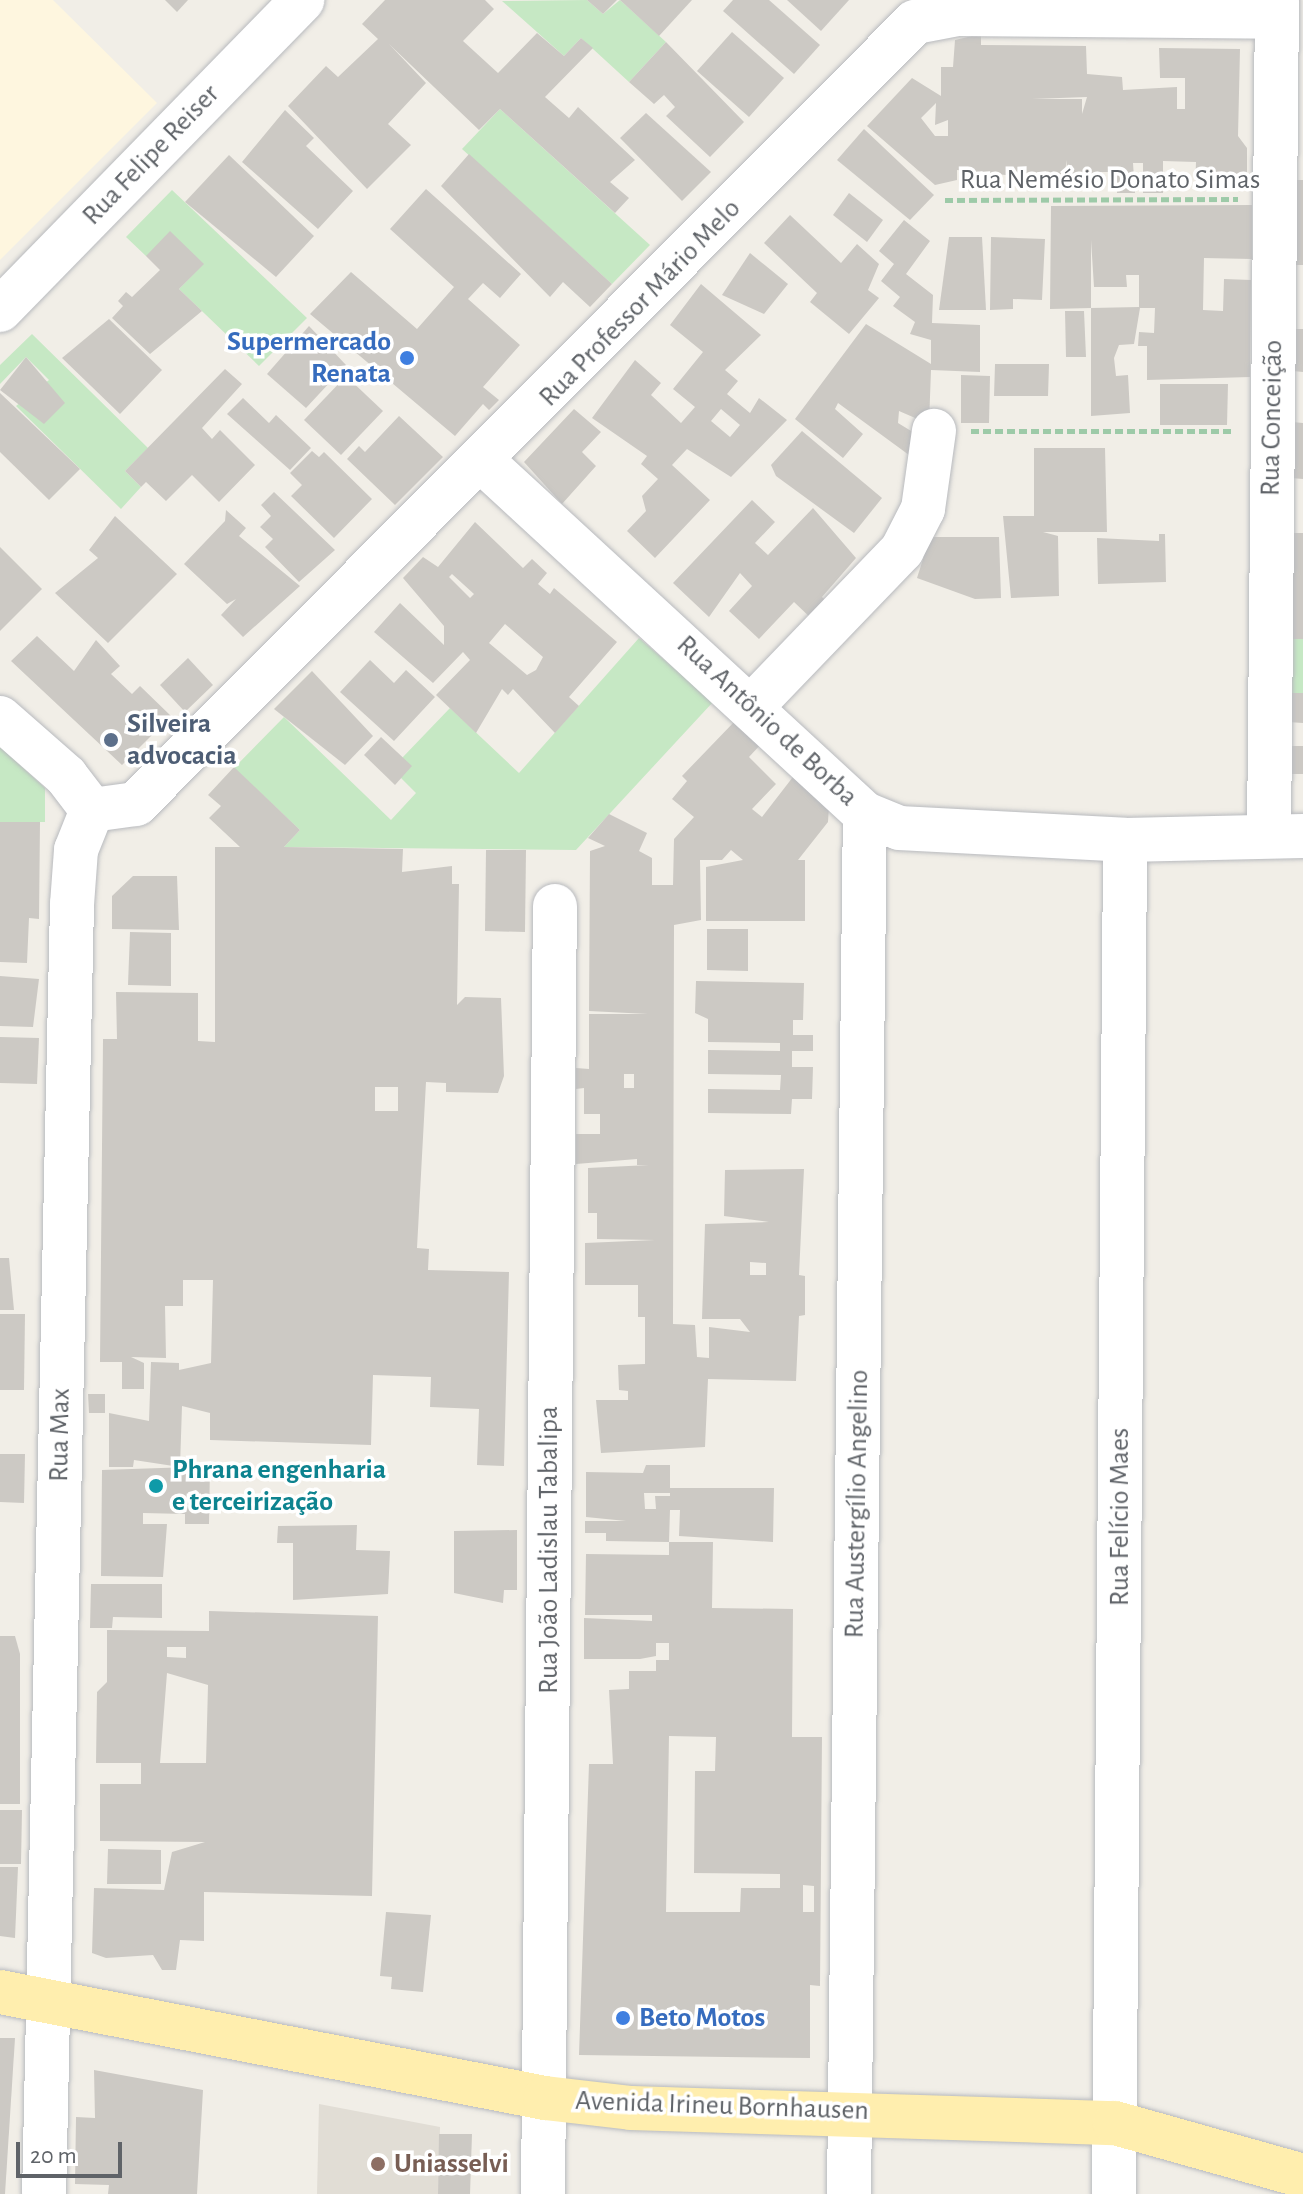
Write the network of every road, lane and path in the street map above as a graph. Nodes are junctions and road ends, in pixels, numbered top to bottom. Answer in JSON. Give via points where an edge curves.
{"nodes":[{"id":1,"x":302,"y":0,"type":"edge"},
{"id":2,"x":1276,"y":8,"type":"edge"},
{"id":3,"x":945,"y":200,"type":"dead end"},
{"id":4,"x":1275,"y":200,"type":"junction"},
{"id":5,"x":0,"y":310,"type":"edge"},
{"id":6,"x":934,"y":431,"type":"joint"},
{"id":7,"x":1272,"y":431,"type":"junction"},
{"id":8,"x":483,"y":462,"type":"junction"},
{"id":9,"x":753,"y":705,"type":"junction"},
{"id":10,"x":0,"y":718,"type":"edge"},
{"id":11,"x":92,"y":810,"type":"junction"},
{"id":12,"x":865,"y":814,"type":"junction"},
{"id":13,"x":1286,"y":836,"type":"edge"},
{"id":14,"x":1125,"y":840,"type":"junction"},
{"id":15,"x":555,"y":906,"type":"dead end"},
{"id":16,"x":0,"y":1992,"type":"edge"},
{"id":17,"x":48,"y":2002,"type":"junction"},
{"id":18,"x":545,"y":2098,"type":"junction"},
{"id":19,"x":850,"y":2112,"type":"junction"},
{"id":20,"x":1115,"y":2123,"type":"junction"},
{"id":21,"x":1303,"y":2176,"type":"edge"},
{"id":22,"x":44,"y":2194,"type":"edge"},
{"id":23,"x":543,"y":2194,"type":"edge"},
{"id":24,"x":849,"y":2194,"type":"edge"},
{"id":25,"x":1114,"y":2194,"type":"edge"}],
"edges":[{"from":1,"to":5,"type":"street","name":"Rua Felipe Reiser"},
{"from":2,"to":4,"type":"street","name":"Rua Conceição"},
{"from":2,"to":8,"type":"street","name":"Rua Professor Mário Melo","via":[[958,14],[915,22]]},
{"from":3,"to":4,"type":"path","name":"Rua Nemésio Donato Simas"},
{"from":4,"to":7,"type":"street","name":"Rua Conceição"},
{"from":6,"to":7,"type":"path"},
{"from":6,"to":9,"type":"street","via":[[923,509],[902,550]]},
{"from":7,"to":13,"type":"street","name":"Rua Conceição"},
{"from":8,"to":9,"type":"street","name":"Rua Antônio de Borba"},
{"from":8,"to":11,"type":"street","name":"Rua Professor Mário Melo","via":[[136,804]]},
{"from":9,"to":12,"type":"street","name":"Rua Antônio de Borba"},
{"from":10,"to":11,"type":"street","via":[[66,776]]},
{"from":11,"to":17,"type":"street","name":"Rua Max","via":[[76,850],[72,904]]},
{"from":12,"to":14,"type":"street","name":"Rua Antônio de Borba","via":[[899,828]]},
{"from":12,"to":19,"type":"street","name":"Rua Austergílio Angelino"},
{"from":13,"to":14,"type":"street","name":"Rua Antônio de Borba"},
{"from":14,"to":20,"type":"street","name":"Rua Felício Maes"},
{"from":15,"to":18,"type":"street","name":"Rua João Ladislau Tabalipa"},
{"from":16,"to":17,"type":"main road","name":"Avenida Irineu Bornhausen"},
{"from":17,"to":18,"type":"main road","name":"Avenida Irineu Bornhausen"},
{"from":17,"to":22,"type":"street","name":"Rua Max"},
{"from":18,"to":19,"type":"main road","name":"Avenida Irineu Bornhausen","via":[[631,2108]]},
{"from":18,"to":23,"type":"street","name":"Rua João Ladislau Tabalipa"},
{"from":19,"to":20,"type":"main road","name":"Avenida Irineu Bornhausen"},
{"from":19,"to":24,"type":"street","name":"Rua Austergílio Angelino"},
{"from":20,"to":21,"type":"main road","name":"Avenida Irineu Bornhausen"},
{"from":20,"to":25,"type":"street","name":"Rua Felício Maes"}]}
